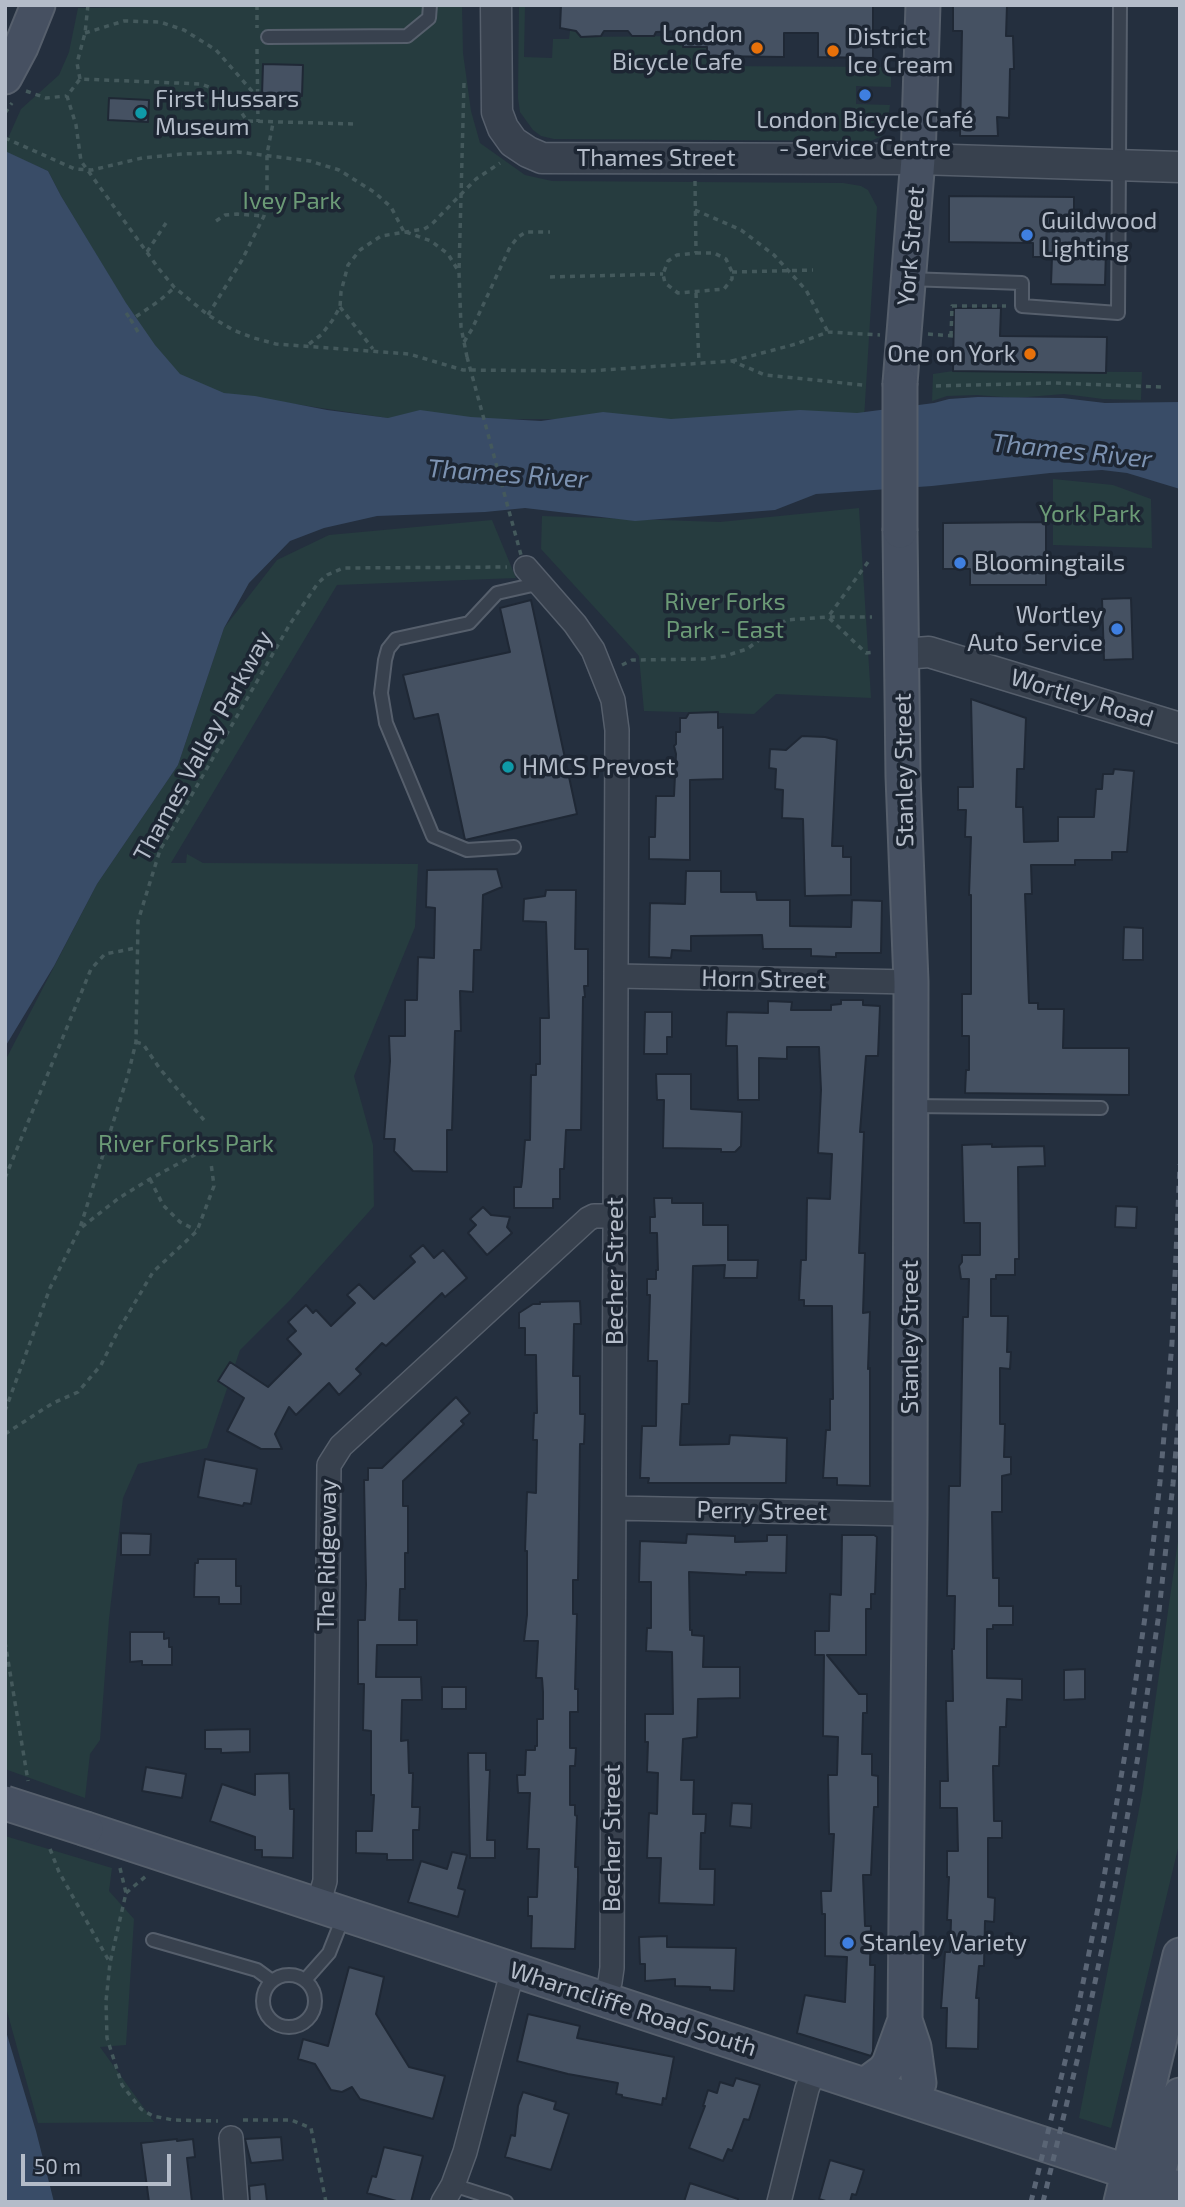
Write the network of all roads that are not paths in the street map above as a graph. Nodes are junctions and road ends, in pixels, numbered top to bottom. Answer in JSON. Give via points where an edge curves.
{"nodes":[{"id":1,"x":38,"y":5,"type":"edge"},
{"id":2,"x":430,"y":5,"type":"edge"},
{"id":3,"x":496,"y":5,"type":"edge"},
{"id":4,"x":923,"y":5,"type":"edge"},
{"id":5,"x":1120,"y":5,"type":"edge"},
{"id":6,"x":263,"y":37,"type":"road end"},
{"id":7,"x":13,"y":46,"type":"edge"},
{"id":8,"x":13,"y":83,"type":"edge"},
{"id":9,"x":918,"y":159,"type":"junction"},
{"id":10,"x":1118,"y":164,"type":"junction"},
{"id":11,"x":1180,"y":167,"type":"edge"},
{"id":12,"x":908,"y":279,"type":"junction"},
{"id":13,"x":525,"y":568,"type":"joint"},
{"id":14,"x":888,"y":653,"type":"junction"},
{"id":15,"x":1180,"y":729,"type":"edge"},
{"id":16,"x":514,"y":847,"type":"dead end"},
{"id":17,"x":617,"y":976,"type":"junction"},
{"id":18,"x":911,"y":982,"type":"junction"},
{"id":19,"x":911,"y":1106,"type":"junction"},
{"id":20,"x":1101,"y":1108,"type":"dead end"},
{"id":21,"x":615,"y":1216,"type":"junction"},
{"id":22,"x":614,"y":1508,"type":"junction"},
{"id":23,"x":910,"y":1514,"type":"junction"},
{"id":24,"x":17,"y":1792,"type":"edge"},
{"id":25,"x":331,"y":1910,"type":"junction"},
{"id":26,"x":153,"y":1940,"type":"dead end"},
{"id":27,"x":1180,"y":1955,"type":"edge"},
{"id":28,"x":513,"y":1969,"type":"junction"},
{"id":29,"x":305,"y":1980,"type":"junction"},
{"id":30,"x":272,"y":1981,"type":"junction"},
{"id":31,"x":603,"y":2000,"type":"junction"},
{"id":32,"x":905,"y":2020,"type":"junction"},
{"id":33,"x":815,"y":2068,"type":"junction"},
{"id":34,"x":865,"y":2085,"type":"junction"},
{"id":35,"x":1180,"y":2095,"type":"edge"},
{"id":36,"x":912,"y":2100,"type":"junction"},
{"id":37,"x":231,"y":2126,"type":"road end"},
{"id":38,"x":1147,"y":2189,"type":"edge"},
{"id":39,"x":448,"y":2193,"type":"edge"},
{"id":40,"x":236,"y":2202,"type":"edge"},
{"id":41,"x":506,"y":2202,"type":"edge"},
{"id":42,"x":779,"y":2202,"type":"edge"}],
"edges":[{"from":1,"to":7,"type":"main road"},
{"from":2,"to":6,"type":"lane","via":[[429,18],[407,36]]},
{"from":3,"to":9,"type":"street","name":"Thames Street","via":[[497,112],[510,151],[552,158]]},
{"from":4,"to":9,"type":"main road","name":"York Street"},
{"from":5,"to":10,"type":"lane"},
{"from":7,"to":8,"type":"main road"},
{"from":9,"to":10,"type":"street","name":"Thames Street"},
{"from":9,"to":12,"type":"main road","name":"York Street"},
{"from":10,"to":11,"type":"street","name":"Thames Street"},
{"from":10,"to":12,"type":"lane","via":[[1118,313],[1022,306],[1022,283]]},
{"from":12,"to":14,"type":"main road","name":"York Street","bridge":true,"via":[[900,383],[900,531]]},
{"from":13,"to":16,"type":"lane","via":[[469,623],[396,639],[388,649],[381,693],[386,723],[433,836],[467,850]]},
{"from":13,"to":17,"type":"street","name":"Becher Street","via":[[593,650],[613,700],[617,730]]},
{"from":14,"to":15,"type":"street","name":"Wortley Road","via":[[929,652]]},
{"from":14,"to":18,"type":"main road","name":"Stanley Street","via":[[903,776]]},
{"from":17,"to":18,"type":"street","name":"Horn Street"},
{"from":17,"to":21,"type":"street","name":"Becher Street"},
{"from":18,"to":19,"type":"main road","name":"Stanley Street"},
{"from":19,"to":20,"type":"lane"},
{"from":19,"to":23,"type":"main road","name":"Stanley Street"},
{"from":21,"to":22,"type":"street","name":"Becher Street"},
{"from":21,"to":25,"type":"street","name":"The Ridgeway","via":[[588,1219],[341,1446],[329,1465],[325,1881]]},
{"from":22,"to":23,"type":"street","name":"Perry Street"},
{"from":22,"to":31,"type":"street","name":"Becher Street","via":[[612,1968]]},
{"from":23,"to":32,"type":"main road","name":"Stanley Street"},
{"from":24,"to":25,"type":"main road","name":"Wharncliffe Road South","bridge":true,"via":[[86,1829]]},
{"from":25,"to":28,"type":"main road","name":"Wharncliffe Road South"},
{"from":25,"to":29,"type":"lane","via":[[329,1953]]},
{"from":26,"to":30,"type":"lane","via":[[257,1970]]},
{"from":27,"to":38,"type":"main road"},
{"from":28,"to":31,"type":"main road","name":"Wharncliffe Road South"},
{"from":28,"to":39,"type":"street","via":[[465,2152]]},
{"from":29,"to":30,"type":"lane","via":[[285,1975]]},
{"from":29,"to":30,"type":"lane","via":[[314,1994],[313,2011],[293,2026],[267,2015],[264,1994]]},
{"from":31,"to":33,"type":"main road","name":"Wharncliffe Road South"},
{"from":32,"to":34,"type":"main road","name":"Stanley Street","via":[[889,2064]]},
{"from":32,"to":36,"type":"main road","name":"Stanley Street","via":[[919,2083]]},
{"from":33,"to":34,"type":"main road","name":"Wharncliffe Road South"},
{"from":33,"to":42,"type":"street"},
{"from":34,"to":36,"type":"main road","name":"Wharncliffe Road South"},
{"from":35,"to":38,"type":"main road"},
{"from":36,"to":38,"type":"main road","name":"Wharncliffe Road South"},
{"from":37,"to":40,"type":"street"},
{"from":39,"to":41,"type":"lane"}]}
